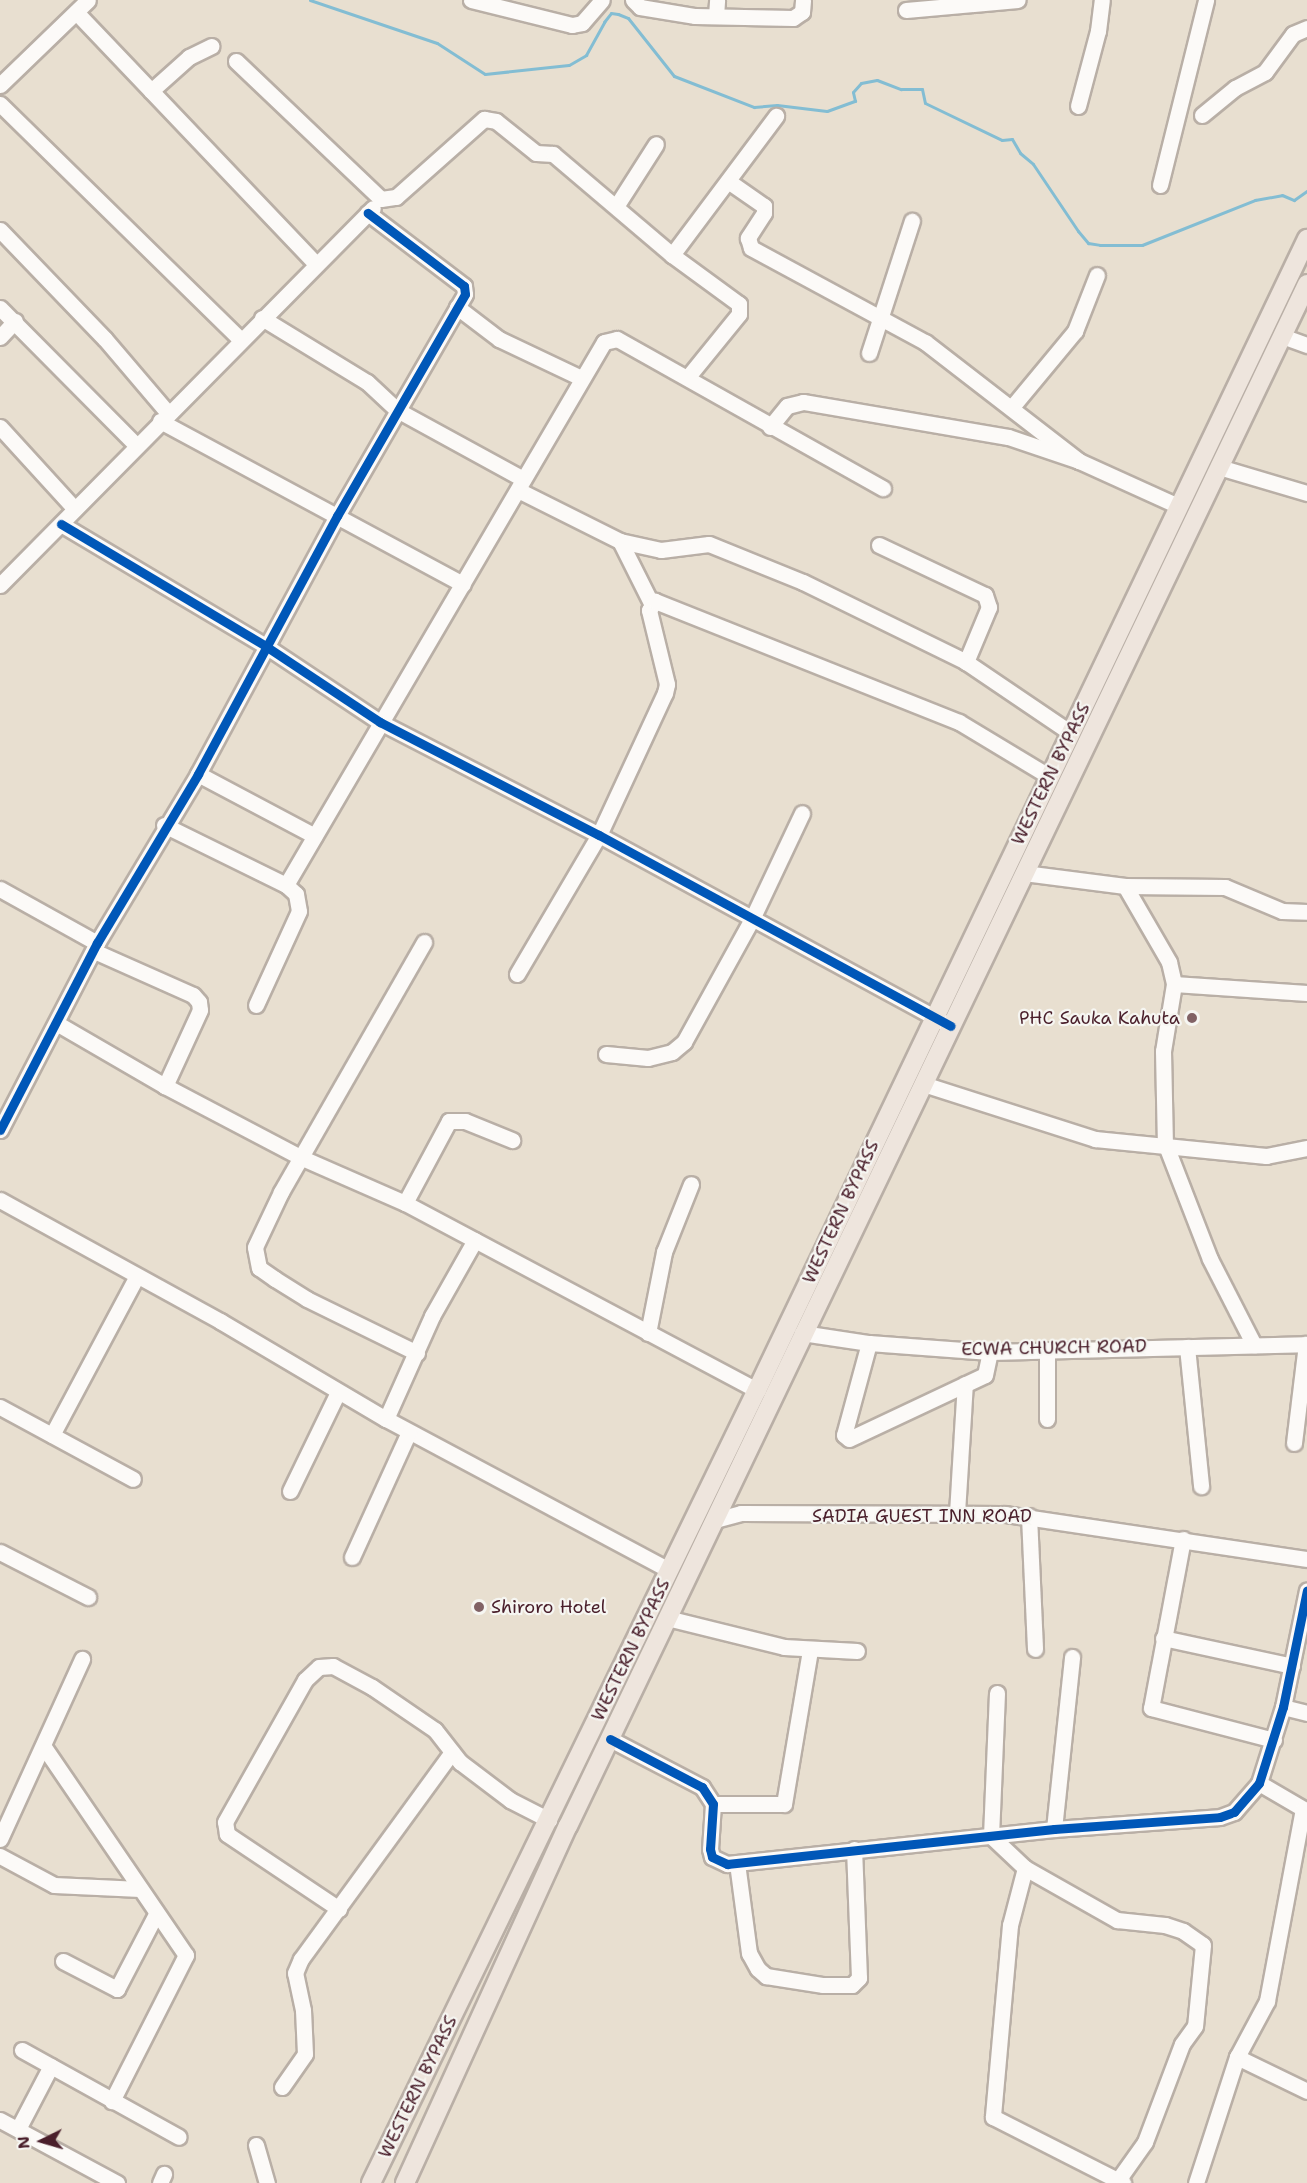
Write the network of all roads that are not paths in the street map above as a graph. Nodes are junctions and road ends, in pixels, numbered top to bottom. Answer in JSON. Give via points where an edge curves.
{"nodes":[{"id":1,"x":88,"y":0,"type":"edge"},
{"id":2,"x":471,"y":0,"type":"edge"},
{"id":3,"x":602,"y":0,"type":"edge"},
{"id":4,"x":633,"y":0,"type":"edge"},
{"id":5,"x":717,"y":0,"type":"edge"},
{"id":6,"x":803,"y":0,"type":"edge"},
{"id":7,"x":1018,"y":0,"type":"edge"},
{"id":8,"x":1102,"y":0,"type":"edge"},
{"id":9,"x":1206,"y":0,"type":"edge"},
{"id":10,"x":906,"y":10,"type":"dead end"},
{"id":11,"x":76,"y":12,"type":"junction"},
{"id":12,"x":716,"y":16,"type":"junction"},
{"id":13,"x":1307,"y":27,"type":"edge"},
{"id":14,"x":212,"y":46,"type":"dead end"},
{"id":15,"x":236,"y":62,"type":"dead end"},
{"id":16,"x":0,"y":84,"type":"edge"},
{"id":17,"x":151,"y":91,"type":"junction"},
{"id":18,"x":0,"y":104,"type":"edge"},
{"id":19,"x":1078,"y":106,"type":"dead end"},
{"id":20,"x":1202,"y":115,"type":"dead end"},
{"id":21,"x":776,"y":116,"type":"dead end"},
{"id":22,"x":656,"y":144,"type":"dead end"},
{"id":23,"x":728,"y":181,"type":"junction"},
{"id":24,"x":1160,"y":185,"type":"dead end"},
{"id":25,"x":381,"y":199,"type":"junction"},
{"id":26,"x":617,"y":205,"type":"junction"},
{"id":27,"x":368,"y":213,"type":"junction"},
{"id":28,"x":912,"y":220,"type":"dead end"},
{"id":29,"x":0,"y":230,"type":"edge"},
{"id":30,"x":1307,"y":239,"type":"edge"},
{"id":31,"x":672,"y":255,"type":"junction"},
{"id":32,"x":316,"y":264,"type":"junction"},
{"id":33,"x":1097,"y":275,"type":"dead end"},
{"id":34,"x":1307,"y":284,"type":"edge"},
{"id":35,"x":457,"y":307,"type":"junction"},
{"id":36,"x":0,"y":309,"type":"edge"},
{"id":37,"x":878,"y":317,"type":"junction"},
{"id":38,"x":262,"y":318,"type":"junction"},
{"id":39,"x":15,"y":321,"type":"junction"},
{"id":40,"x":1282,"y":336,"type":"junction"},
{"id":41,"x":0,"y":337,"type":"edge"},
{"id":42,"x":241,"y":340,"type":"junction"},
{"id":43,"x":1307,"y":345,"type":"edge"},
{"id":44,"x":868,"y":352,"type":"dead end"},
{"id":45,"x":581,"y":378,"type":"junction"},
{"id":46,"x":687,"y":378,"type":"junction"},
{"id":47,"x":1012,"y":407,"type":"junction"},
{"id":48,"x":398,"y":410,"type":"junction"},
{"id":49,"x":164,"y":417,"type":"junction"},
{"id":50,"x":0,"y":427,"type":"edge"},
{"id":51,"x":770,"y":427,"type":"junction"},
{"id":52,"x":136,"y":445,"type":"junction"},
{"id":53,"x":1079,"y":461,"type":"junction"},
{"id":54,"x":1219,"y":467,"type":"junction"},
{"id":55,"x":521,"y":484,"type":"junction"},
{"id":56,"x":883,"y":488,"type":"dead end"},
{"id":57,"x":1307,"y":493,"type":"edge"},
{"id":58,"x":1178,"y":507,"type":"junction"},
{"id":59,"x":75,"y":509,"type":"junction"},
{"id":60,"x":337,"y":516,"type":"junction"},
{"id":61,"x":61,"y":524,"type":"junction"},
{"id":62,"x":620,"y":541,"type":"junction"},
{"id":63,"x":879,"y":545,"type":"dead end"},
{"id":64,"x":463,"y":584,"type":"junction"},
{"id":65,"x":0,"y":585,"type":"edge"},
{"id":66,"x":651,"y":603,"type":"junction"},
{"id":67,"x":267,"y":647,"type":"junction"},
{"id":68,"x":966,"y":662,"type":"junction"},
{"id":69,"x":380,"y":722,"type":"junction"},
{"id":70,"x":1071,"y":733,"type":"junction"},
{"id":71,"x":198,"y":774,"type":"junction"},
{"id":72,"x":1050,"y":777,"type":"junction"},
{"id":73,"x":802,"y":813,"type":"dead end"},
{"id":74,"x":164,"y":825,"type":"junction"},
{"id":75,"x":599,"y":835,"type":"junction"},
{"id":76,"x":315,"y":836,"type":"junction"},
{"id":77,"x":1024,"y":873,"type":"junction"},
{"id":78,"x":286,"y":885,"type":"junction"},
{"id":79,"x":1125,"y":886,"type":"junction"},
{"id":80,"x":0,"y":889,"type":"edge"},
{"id":81,"x":1307,"y":912,"type":"edge"},
{"id":82,"x":752,"y":919,"type":"junction"},
{"id":83,"x":424,"y":942,"type":"dead end"},
{"id":84,"x":96,"y":947,"type":"junction"},
{"id":85,"x":517,"y":974,"type":"dead end"},
{"id":86,"x":1174,"y":984,"type":"junction"},
{"id":87,"x":1307,"y":993,"type":"edge"},
{"id":88,"x":256,"y":1005,"type":"dead end"},
{"id":89,"x":942,"y":1022,"type":"junction"},
{"id":90,"x":58,"y":1024,"type":"junction"},
{"id":91,"x":606,"y":1054,"type":"dead end"},
{"id":92,"x":923,"y":1084,"type":"junction"},
{"id":93,"x":165,"y":1086,"type":"junction"},
{"id":94,"x":0,"y":1130,"type":"edge"},
{"id":95,"x":512,"y":1140,"type":"dead end"},
{"id":96,"x":1165,"y":1143,"type":"junction"},
{"id":97,"x":1307,"y":1148,"type":"edge"},
{"id":98,"x":302,"y":1158,"type":"junction"},
{"id":99,"x":691,"y":1184,"type":"dead end"},
{"id":100,"x":0,"y":1200,"type":"edge"},
{"id":101,"x":405,"y":1203,"type":"junction"},
{"id":102,"x":475,"y":1240,"type":"junction"},
{"id":103,"x":137,"y":1276,"type":"junction"},
{"id":104,"x":648,"y":1332,"type":"junction"},
{"id":105,"x":802,"y":1333,"type":"junction"},
{"id":106,"x":869,"y":1343,"type":"junction"},
{"id":107,"x":1306,"y":1344,"type":"edge"},
{"id":108,"x":1254,"y":1345,"type":"junction"},
{"id":109,"x":1187,"y":1347,"type":"junction"},
{"id":110,"x":1047,"y":1350,"type":"junction"},
{"id":111,"x":990,"y":1352,"type":"junction"},
{"id":112,"x":417,"y":1353,"type":"junction"},
{"id":113,"x":965,"y":1384,"type":"junction"},
{"id":114,"x":757,"y":1390,"type":"junction"},
{"id":115,"x":338,"y":1392,"type":"junction"},
{"id":116,"x":0,"y":1407,"type":"edge"},
{"id":117,"x":386,"y":1419,"type":"junction"},
{"id":118,"x":1047,"y":1419,"type":"dead end"},
{"id":119,"x":409,"y":1432,"type":"junction"},
{"id":120,"x":52,"y":1435,"type":"junction"},
{"id":121,"x":1294,"y":1443,"type":"dead end"},
{"id":122,"x":133,"y":1479,"type":"dead end"},
{"id":123,"x":1201,"y":1486,"type":"dead end"},
{"id":124,"x":290,"y":1491,"type":"dead end"},
{"id":125,"x":729,"y":1491,"type":"junction"},
{"id":126,"x":957,"y":1512,"type":"junction"},
{"id":127,"x":741,"y":1513,"type":"junction"},
{"id":128,"x":1029,"y":1516,"type":"junction"},
{"id":129,"x":715,"y":1520,"type":"junction"},
{"id":130,"x":1184,"y":1539,"type":"junction"},
{"id":131,"x":0,"y":1552,"type":"edge"},
{"id":132,"x":352,"y":1557,"type":"dead end"},
{"id":133,"x":1307,"y":1558,"type":"edge"},
{"id":134,"x":669,"y":1570,"type":"junction"},
{"id":135,"x":1307,"y":1590,"type":"edge"},
{"id":136,"x":88,"y":1597,"type":"dead end"},
{"id":137,"x":667,"y":1618,"type":"junction"},
{"id":138,"x":1163,"y":1638,"type":"junction"},
{"id":139,"x":1035,"y":1649,"type":"dead end"},
{"id":140,"x":810,"y":1650,"type":"junction"},
{"id":141,"x":857,"y":1651,"type":"dead end"},
{"id":142,"x":1071,"y":1657,"type":"dead end"},
{"id":143,"x":82,"y":1659,"type":"dead end"},
{"id":144,"x":1292,"y":1666,"type":"junction"},
{"id":145,"x":997,"y":1693,"type":"dead end"},
{"id":146,"x":1283,"y":1707,"type":"junction"},
{"id":147,"x":1307,"y":1713,"type":"edge"},
{"id":148,"x":610,"y":1739,"type":"junction"},
{"id":149,"x":1275,"y":1740,"type":"junction"},
{"id":150,"x":44,"y":1747,"type":"junction"},
{"id":151,"x":456,"y":1757,"type":"junction"},
{"id":152,"x":1258,"y":1783,"type":"junction"},
{"id":153,"x":713,"y":1804,"type":"junction"},
{"id":154,"x":1305,"y":1810,"type":"edge"},
{"id":155,"x":549,"y":1820,"type":"junction"},
{"id":156,"x":1054,"y":1829,"type":"junction"},
{"id":157,"x":991,"y":1836,"type":"junction"},
{"id":158,"x":0,"y":1839,"type":"edge"},
{"id":159,"x":854,"y":1849,"type":"junction"},
{"id":160,"x":0,"y":1856,"type":"edge"},
{"id":161,"x":737,"y":1863,"type":"junction"},
{"id":162,"x":1024,"y":1868,"type":"junction"},
{"id":163,"x":140,"y":1889,"type":"junction"},
{"id":164,"x":339,"y":1910,"type":"junction"},
{"id":165,"x":156,"y":1914,"type":"junction"},
{"id":166,"x":63,"y":1961,"type":"dead end"},
{"id":167,"x":22,"y":2050,"type":"dead end"},
{"id":168,"x":1237,"y":2057,"type":"junction"},
{"id":169,"x":51,"y":2066,"type":"junction"},
{"id":170,"x":282,"y":2087,"type":"dead end"},
{"id":171,"x":1307,"y":2091,"type":"edge"},
{"id":172,"x":112,"y":2101,"type":"junction"},
{"id":173,"x":0,"y":2120,"type":"edge"},
{"id":174,"x":18,"y":2129,"type":"junction"},
{"id":175,"x":179,"y":2137,"type":"dead end"},
{"id":176,"x":256,"y":2145,"type":"dead end"},
{"id":177,"x":1120,"y":2181,"type":"edge"},
{"id":178,"x":117,"y":2183,"type":"edge"},
{"id":179,"x":267,"y":2183,"type":"edge"},
{"id":180,"x":371,"y":2183,"type":"edge"},
{"id":181,"x":405,"y":2183,"type":"edge"},
{"id":182,"x":1196,"y":2183,"type":"edge"}],
"edges":[{"from":1,"to":11,"type":"street"},
{"from":2,"to":3,"type":"street","via":[[572,25],[582,22]]},
{"from":4,"to":12,"type":"street","via":[[640,7]]},
{"from":5,"to":12,"type":"street"},
{"from":6,"to":12,"type":"street","via":[[802,12],[793,18]]},
{"from":7,"to":10,"type":"street"},
{"from":8,"to":19,"type":"street"},
{"from":9,"to":24,"type":"street"},
{"from":11,"to":16,"type":"street"},
{"from":11,"to":17,"type":"street"},
{"from":13,"to":20,"type":"street","via":[[1293,34],[1265,72],[1235,88]]},
{"from":14,"to":17,"type":"street","via":[[189,57]]},
{"from":15,"to":25,"type":"street"},
{"from":17,"to":32,"type":"street"},
{"from":18,"to":42,"type":"street"},
{"from":21,"to":23,"type":"street"},
{"from":22,"to":26,"type":"street"},
{"from":23,"to":31,"type":"street"},
{"from":23,"to":37,"type":"street","via":[[764,206],[764,213],[748,238],[751,248]]},
{"from":25,"to":26,"type":"street","via":[[396,197],[479,122],[489,119],[536,153],[553,154]]},
{"from":25,"to":27,"type":"street"},
{"from":26,"to":31,"type":"street"},
{"from":27,"to":32,"type":"street"},
{"from":27,"to":35,"type":"street","via":[[464,286],[465,294]]},
{"from":28,"to":37,"type":"street"},
{"from":29,"to":49,"type":"street","via":[[105,339]]},
{"from":30,"to":58,"type":"main road","name":"WESTERN BYPASS"},
{"from":31,"to":46,"type":"street","via":[[741,307]]},
{"from":32,"to":38,"type":"street"},
{"from":33,"to":47,"type":"street","via":[[1075,331]]},
{"from":34,"to":40,"type":"main road","name":"WESTERN BYPASS"},
{"from":35,"to":45,"type":"street","via":[[500,339]]},
{"from":35,"to":48,"type":"street"},
{"from":36,"to":39,"type":"street"},
{"from":37,"to":44,"type":"street"},
{"from":37,"to":47,"type":"street","via":[[925,342]]},
{"from":38,"to":42,"type":"street"},
{"from":38,"to":48,"type":"street","via":[[367,382]]},
{"from":39,"to":41,"type":"street"},
{"from":39,"to":52,"type":"street"},
{"from":40,"to":43,"type":"street"},
{"from":40,"to":54,"type":"main road","name":"WESTERN BYPASS"},
{"from":42,"to":49,"type":"street"},
{"from":45,"to":46,"type":"street","via":[[604,342],[612,338]]},
{"from":45,"to":55,"type":"street"},
{"from":46,"to":51,"type":"street"},
{"from":47,"to":53,"type":"street"},
{"from":48,"to":55,"type":"street"},
{"from":48,"to":60,"type":"street"},
{"from":49,"to":52,"type":"street"},
{"from":49,"to":60,"type":"street"},
{"from":50,"to":59,"type":"street"},
{"from":51,"to":53,"type":"street","via":[[787,406],[803,402],[1008,437]]},
{"from":51,"to":56,"type":"street"},
{"from":52,"to":59,"type":"street"},
{"from":53,"to":58,"type":"street"},
{"from":54,"to":57,"type":"street"},
{"from":54,"to":77,"type":"main road","name":"WESTERN BYPASS"},
{"from":55,"to":62,"type":"street"},
{"from":55,"to":64,"type":"street"},
{"from":58,"to":70,"type":"main road","name":"WESTERN BYPASS"},
{"from":59,"to":61,"type":"street"},
{"from":60,"to":64,"type":"street"},
{"from":60,"to":67,"type":"street"},
{"from":61,"to":65,"type":"street"},
{"from":61,"to":67,"type":"street"},
{"from":62,"to":66,"type":"street"},
{"from":62,"to":68,"type":"street","via":[[661,550],[709,544],[803,582]]},
{"from":63,"to":68,"type":"street","via":[[985,595],[989,607]]},
{"from":64,"to":69,"type":"street"},
{"from":66,"to":72,"type":"street","via":[[662,603],[959,722]]},
{"from":66,"to":75,"type":"street","via":[[665,693]]},
{"from":67,"to":69,"type":"street"},
{"from":67,"to":71,"type":"street"},
{"from":68,"to":70,"type":"street"},
{"from":69,"to":75,"type":"street"},
{"from":69,"to":76,"type":"street"},
{"from":70,"to":72,"type":"main road","name":"WESTERN BYPASS"},
{"from":71,"to":74,"type":"street"},
{"from":71,"to":76,"type":"street"},
{"from":72,"to":89,"type":"main road","name":"WESTERN BYPASS"},
{"from":73,"to":82,"type":"street"},
{"from":74,"to":78,"type":"street"},
{"from":74,"to":84,"type":"street"},
{"from":75,"to":82,"type":"street"},
{"from":75,"to":85,"type":"street"},
{"from":76,"to":78,"type":"street"},
{"from":77,"to":79,"type":"street"},
{"from":77,"to":89,"type":"main road","name":"WESTERN BYPASS"},
{"from":78,"to":88,"type":"street","via":[[296,894],[299,911]]},
{"from":79,"to":81,"type":"street","via":[[1225,887],[1282,911]]},
{"from":79,"to":86,"type":"street","via":[[1164,953]]},
{"from":80,"to":84,"type":"street"},
{"from":82,"to":89,"type":"street"},
{"from":82,"to":91,"type":"street","via":[[684,1042],[672,1052],[648,1058]]},
{"from":83,"to":98,"type":"street"},
{"from":84,"to":90,"type":"street"},
{"from":84,"to":93,"type":"street","via":[[193,995],[198,1002],[200,1010]]},
{"from":86,"to":87,"type":"street"},
{"from":86,"to":96,"type":"street","via":[[1163,1051]]},
{"from":89,"to":92,"type":"main road","name":"WESTERN BYPASS"},
{"from":89,"to":114,"type":"main road","name":"WESTERN BYPASS"},
{"from":90,"to":93,"type":"street"},
{"from":90,"to":94,"type":"street"},
{"from":92,"to":96,"type":"street","via":[[1095,1139]]},
{"from":92,"to":105,"type":"main road","name":"WESTERN BYPASS"},
{"from":93,"to":98,"type":"street"},
{"from":95,"to":101,"type":"street","via":[[465,1121],[449,1121]]},
{"from":96,"to":97,"type":"street","via":[[1266,1156]]},
{"from":96,"to":108,"type":"street","via":[[1210,1259]]},
{"from":98,"to":101,"type":"street"},
{"from":98,"to":112,"type":"street","via":[[255,1247],[259,1268],[299,1295]]},
{"from":99,"to":104,"type":"street","via":[[664,1252]]},
{"from":100,"to":103,"type":"street"},
{"from":101,"to":102,"type":"street"},
{"from":102,"to":104,"type":"street"},
{"from":102,"to":112,"type":"street","via":[[432,1316]]},
{"from":103,"to":115,"type":"street"},
{"from":103,"to":120,"type":"street"},
{"from":104,"to":114,"type":"street"},
{"from":105,"to":106,"type":"street","name":"ECWA CHURCH ROAD"},
{"from":105,"to":125,"type":"main road","name":"WESTERN BYPASS"},
{"from":106,"to":111,"type":"street","name":"ECWA CHURCH ROAD"},
{"from":106,"to":113,"type":"street","via":[[844,1435],[849,1439]]},
{"from":107,"to":108,"type":"street","name":"ECWA CHURCH ROAD"},
{"from":107,"to":121,"type":"street"},
{"from":108,"to":109,"type":"street","name":"ECWA CHURCH ROAD"},
{"from":109,"to":110,"type":"street","name":"ECWA CHURCH ROAD"},
{"from":109,"to":123,"type":"street"},
{"from":110,"to":111,"type":"street","name":"ECWA CHURCH ROAD"},
{"from":110,"to":118,"type":"street"},
{"from":111,"to":113,"type":"street","via":[[988,1372]]},
{"from":112,"to":117,"type":"street"},
{"from":113,"to":126,"type":"street"},
{"from":114,"to":134,"type":"main road","name":"WESTERN BYPASS"},
{"from":115,"to":117,"type":"street"},
{"from":115,"to":124,"type":"street"},
{"from":116,"to":120,"type":"street"},
{"from":117,"to":119,"type":"street"},
{"from":119,"to":132,"type":"street"},
{"from":119,"to":134,"type":"street"},
{"from":120,"to":122,"type":"street"},
{"from":125,"to":127,"type":"street"},
{"from":125,"to":129,"type":"main road","name":"WESTERN BYPASS"},
{"from":126,"to":127,"type":"street","name":"SADIA GUEST INN ROAD"},
{"from":126,"to":128,"type":"street","name":"SADIA GUEST INN ROAD"},
{"from":127,"to":129,"type":"street","name":"SADIA GUEST INN ROAD"},
{"from":128,"to":130,"type":"street","name":"SADIA GUEST INN ROAD"},
{"from":128,"to":139,"type":"street"},
{"from":129,"to":137,"type":"main road","name":"WESTERN BYPASS"},
{"from":130,"to":133,"type":"street","name":"SADIA GUEST INN ROAD"},
{"from":130,"to":138,"type":"street"},
{"from":131,"to":136,"type":"street"},
{"from":134,"to":155,"type":"main road","name":"WESTERN BYPASS"},
{"from":135,"to":144,"type":"street"},
{"from":137,"to":140,"type":"street"},
{"from":137,"to":148,"type":"main road","name":"WESTERN BYPASS"},
{"from":138,"to":144,"type":"street"},
{"from":138,"to":149,"type":"street","via":[[1151,1708]]},
{"from":140,"to":141,"type":"street"},
{"from":140,"to":153,"type":"street","via":[[784,1804]]},
{"from":142,"to":156,"type":"street"},
{"from":143,"to":150,"type":"street"},
{"from":144,"to":146,"type":"street"},
{"from":145,"to":157,"type":"street"},
{"from":146,"to":147,"type":"street"},
{"from":146,"to":149,"type":"street"},
{"from":148,"to":153,"type":"street","via":[[702,1787]]},
{"from":148,"to":181,"type":"main road","name":"WESTERN BYPASS","via":[[486,2000]]},
{"from":149,"to":152,"type":"street"},
{"from":150,"to":158,"type":"street"},
{"from":150,"to":163,"type":"street"},
{"from":151,"to":155,"type":"street","via":[[510,1800]]},
{"from":151,"to":164,"type":"street"},
{"from":151,"to":164,"type":"street","via":[[435,1730],[333,1666],[319,1668],[305,1680],[225,1822],[227,1834]]},
{"from":152,"to":154,"type":"street"},
{"from":152,"to":156,"type":"street","via":[[1234,1812],[1220,1817]]},
{"from":153,"to":161,"type":"street","via":[[712,1857],[727,1864]]},
{"from":154,"to":168,"type":"street","via":[[1267,2001]]},
{"from":155,"to":180,"type":"main road","name":"WESTERN BYPASS"},
{"from":156,"to":157,"type":"street"},
{"from":157,"to":159,"type":"street"},
{"from":157,"to":162,"type":"street"},
{"from":159,"to":161,"type":"street"},
{"from":159,"to":161,"type":"street","via":[[859,1978],[852,1984],[766,1976],[758,1969],[749,1953]]},
{"from":160,"to":163,"type":"street","via":[[54,1885]]},
{"from":162,"to":177,"type":"street","via":[[1010,1925],[993,2117]]},
{"from":162,"to":177,"type":"street","via":[[1121,1922],[1165,1925],[1183,1931],[1203,1945],[1195,2026],[1182,2044],[1145,2142]]},
{"from":163,"to":165,"type":"street"},
{"from":164,"to":170,"type":"street","via":[[301,1959],[295,1973],[303,2010],[304,2054]]},
{"from":165,"to":166,"type":"street","via":[[117,1989]]},
{"from":165,"to":172,"type":"street","via":[[185,1951],[186,1960]]},
{"from":167,"to":169,"type":"street"},
{"from":168,"to":171,"type":"street"},
{"from":168,"to":182,"type":"street"},
{"from":169,"to":172,"type":"street"},
{"from":169,"to":174,"type":"street"},
{"from":172,"to":175,"type":"street"},
{"from":173,"to":174,"type":"street"},
{"from":174,"to":178,"type":"street"},
{"from":176,"to":179,"type":"street"}]}
